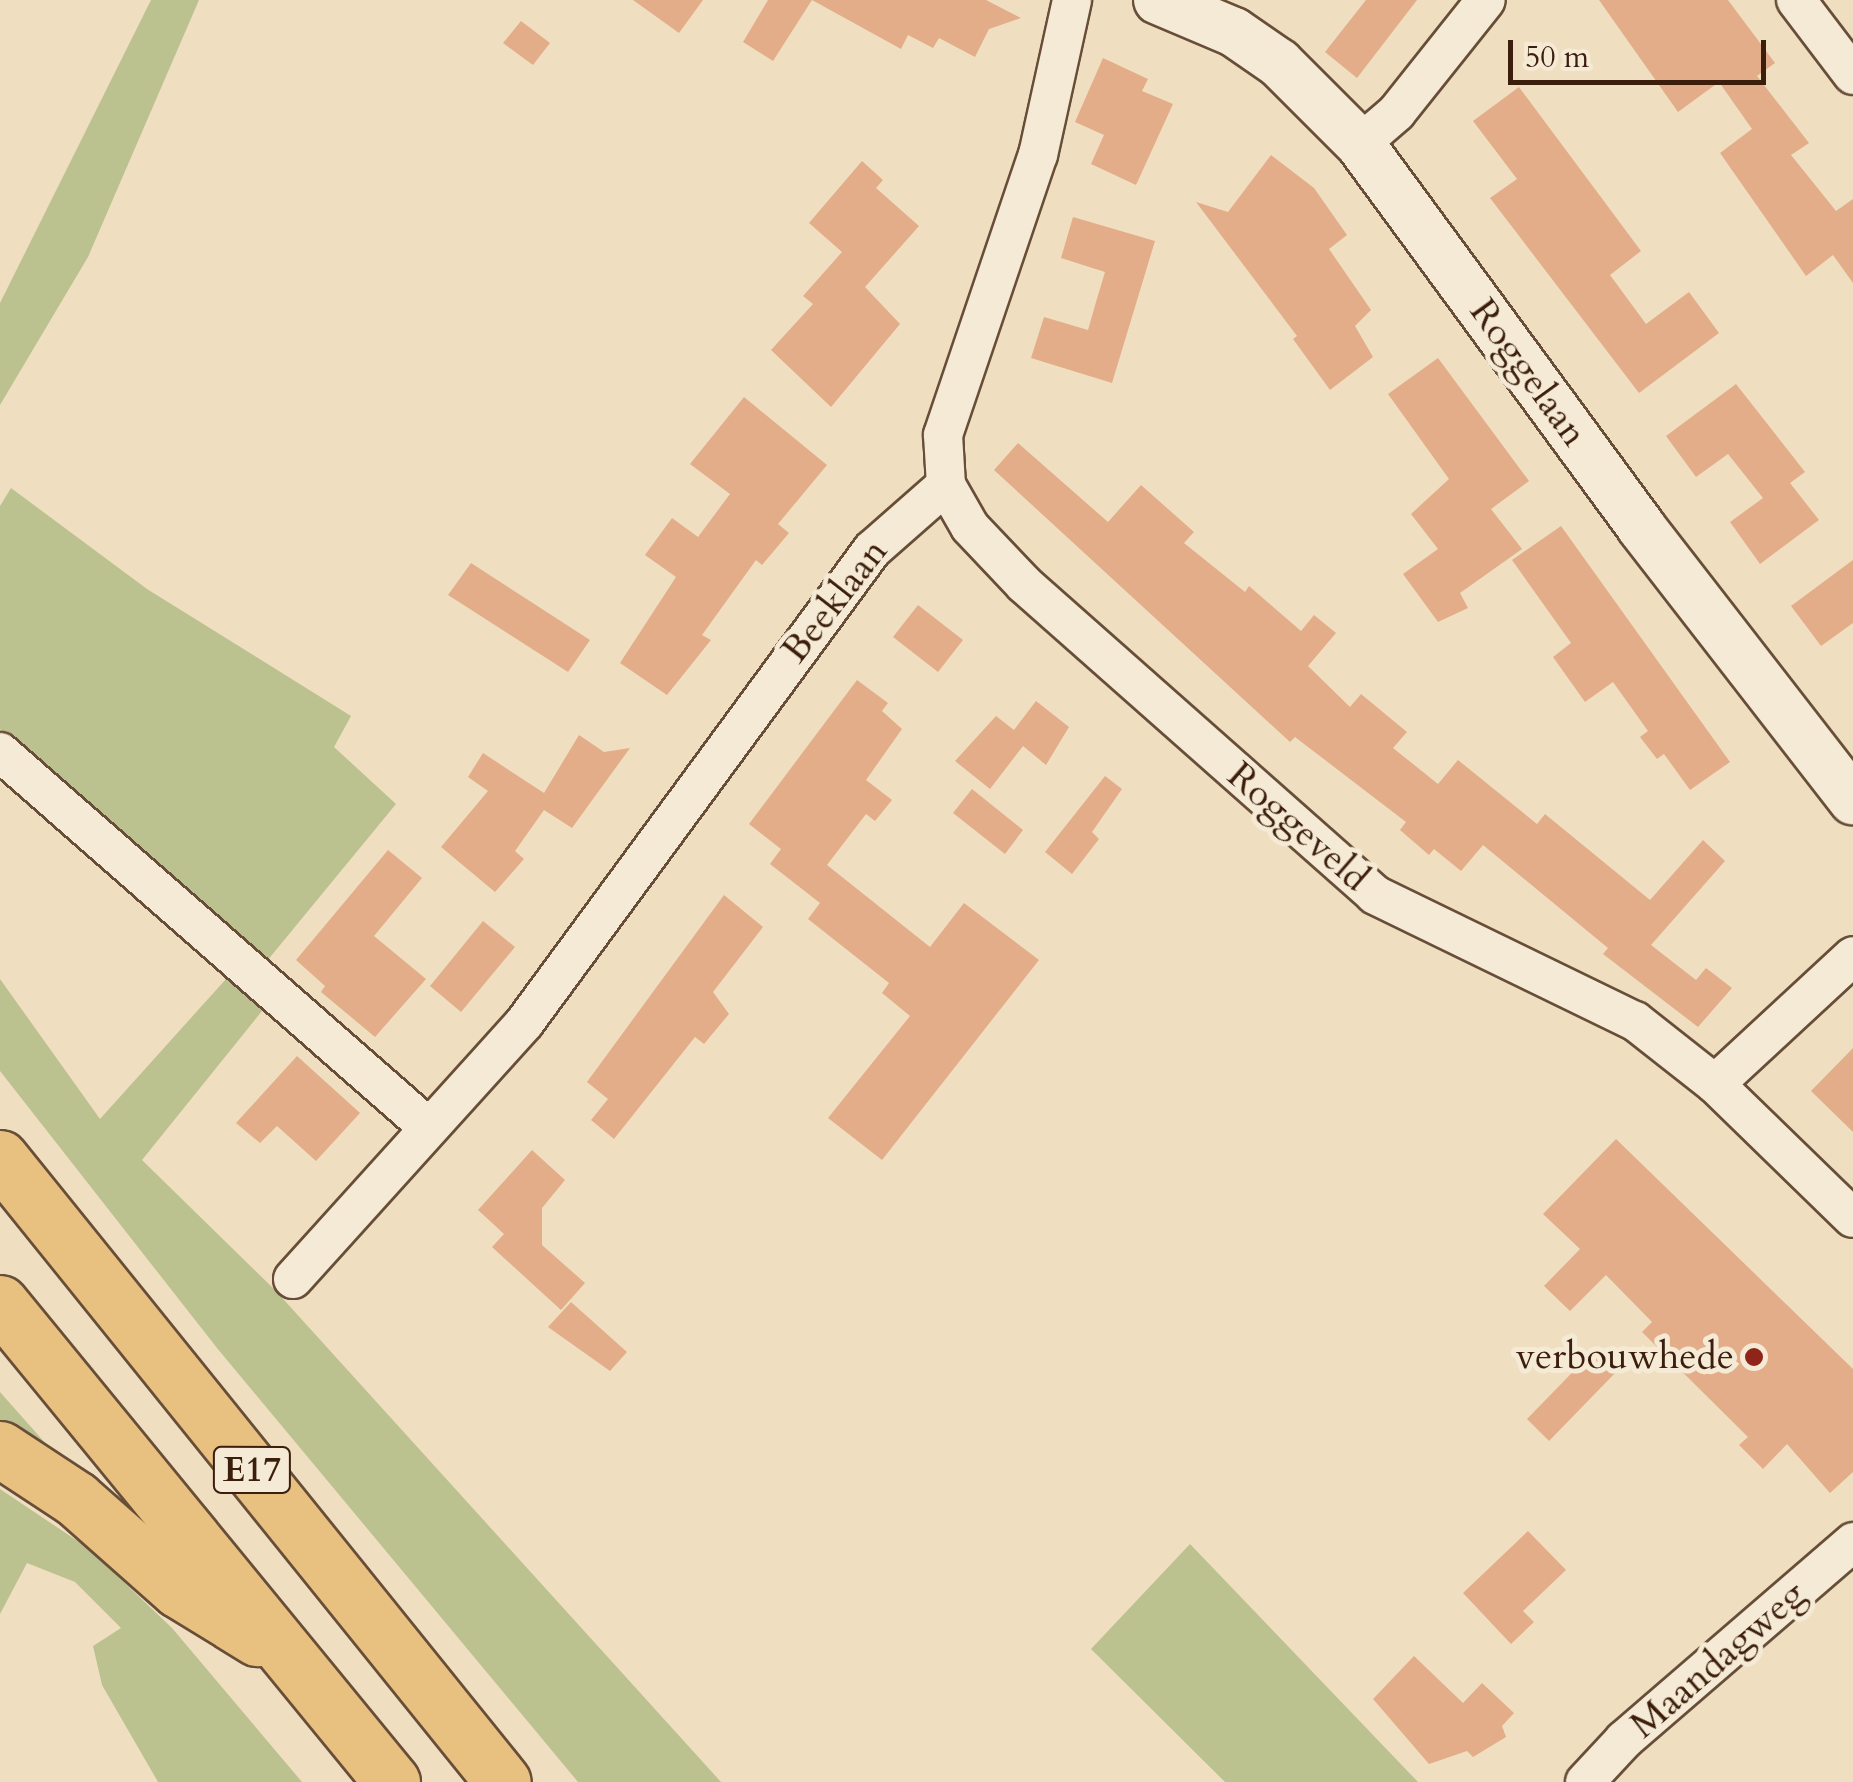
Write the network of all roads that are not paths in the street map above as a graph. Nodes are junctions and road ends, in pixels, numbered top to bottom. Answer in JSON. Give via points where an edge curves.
{"nodes":[{"id":1,"x":1072,"y":0,"type":"edge"},
{"id":2,"x":1158,"y":0,"type":"edge"},
{"id":3,"x":1486,"y":0,"type":"edge"},
{"id":4,"x":1796,"y":0,"type":"edge"},
{"id":5,"x":1853,"y":76,"type":"edge"},
{"id":6,"x":1360,"y":144,"type":"junction"},
{"id":7,"x":946,"y":485,"type":"junction"},
{"id":8,"x":0,"y":752,"type":"edge"},
{"id":9,"x":1853,"y":800,"type":"edge"},
{"id":10,"x":1853,"y":956,"type":"edge"},
{"id":11,"x":1715,"y":1084,"type":"junction"},
{"id":12,"x":429,"y":1128,"type":"junction"},
{"id":13,"x":0,"y":1158,"type":"edge"},
{"id":14,"x":1853,"y":1218,"type":"edge"},
{"id":15,"x":293,"y":1279,"type":"dead end"},
{"id":16,"x":0,"y":1303,"type":"edge"},
{"id":17,"x":0,"y":1449,"type":"edge"},
{"id":18,"x":1853,"y":1542,"type":"edge"},
{"id":19,"x":293,"y":1660,"type":"junction"},
{"id":20,"x":392,"y":1782,"type":"edge"},
{"id":21,"x":503,"y":1782,"type":"edge"},
{"id":22,"x":1585,"y":1782,"type":"edge"}],
"edges":[{"from":1,"to":7,"type":"street","via":[[1038,155],[943,435]]},
{"from":2,"to":6,"type":"street","name":"Roggelaan","via":[[1234,32],[1279,63]]},
{"from":3,"to":6,"type":"street","via":[[1396,113]]},
{"from":4,"to":5,"type":"street"},
{"from":6,"to":9,"type":"street","name":"Roggelaan","via":[[1641,527]]},
{"from":7,"to":11,"type":"street","name":"Roggeveld","via":[[970,527],[1024,584],[1375,895],[1502,959],[1576,987],[1635,1021]]},
{"from":7,"to":12,"type":"street","name":"Beeklaan","via":[[872,550],[525,1022]]},
{"from":8,"to":12,"type":"street"},
{"from":10,"to":11,"type":"street"},
{"from":11,"to":14,"type":"street","name":"Roggeveld"},
{"from":12,"to":15,"type":"street","name":"Beeklaan"},
{"from":13,"to":21,"type":"highway","number":"E17"},
{"from":16,"to":19,"type":"highway","number":"E17"},
{"from":17,"to":19,"type":"highway","via":[[76,1499],[179,1590]]},
{"from":18,"to":22,"type":"street","name":"Maandagweg","via":[[1624,1740]]},
{"from":19,"to":20,"type":"highway","number":"E17"}]}
